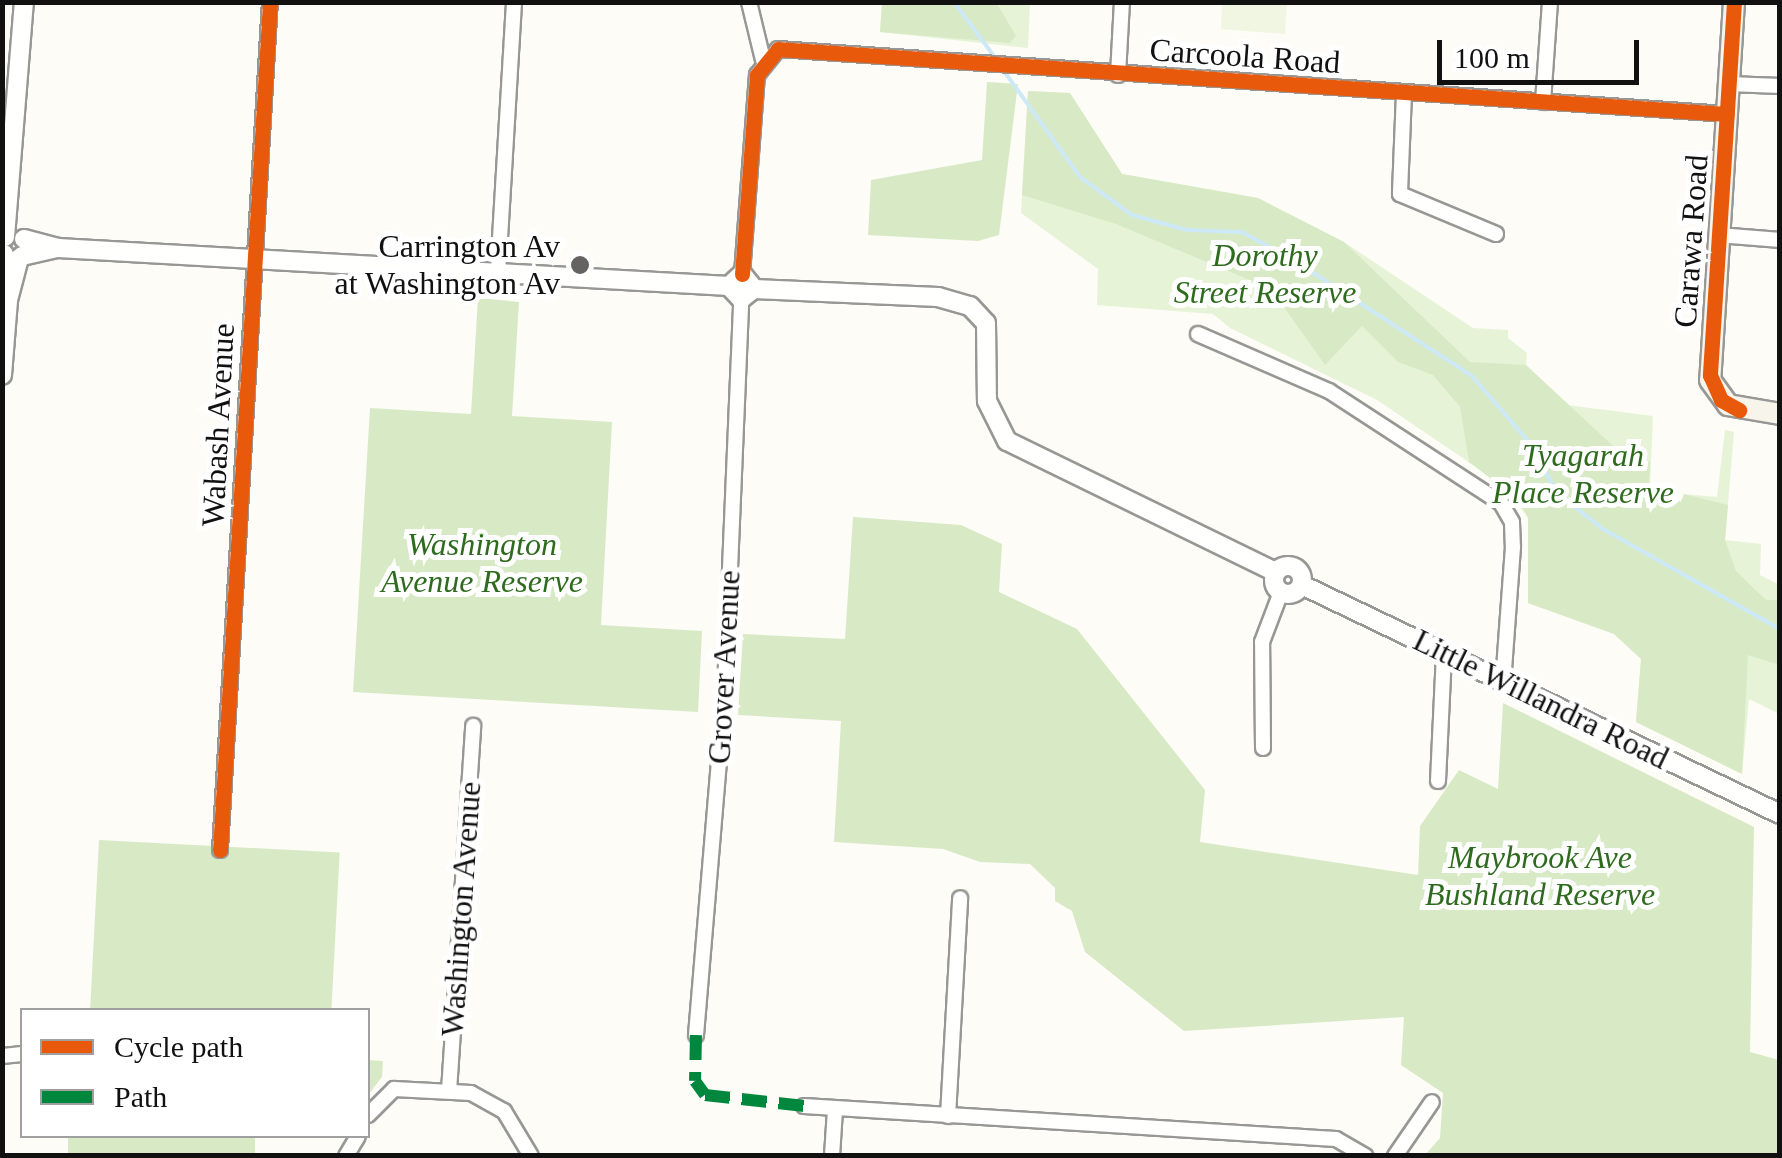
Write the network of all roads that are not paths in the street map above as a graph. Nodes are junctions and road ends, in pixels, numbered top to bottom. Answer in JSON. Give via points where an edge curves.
{"nodes":[{"id":1,"x":24,"y":2,"type":"edge"},
{"id":2,"x":270,"y":2,"type":"edge"},
{"id":3,"x":514,"y":2,"type":"edge"},
{"id":4,"x":749,"y":2,"type":"edge"},
{"id":5,"x":1122,"y":2,"type":"edge"},
{"id":6,"x":1550,"y":2,"type":"edge"},
{"id":7,"x":1734,"y":2,"type":"edge"},
{"id":8,"x":764,"y":60,"type":"junction"},
{"id":9,"x":1118,"y":75,"type":"junction"},
{"id":10,"x":1729,"y":84,"type":"junction"},
{"id":11,"x":1780,"y":86,"type":"edge"},
{"id":12,"x":1404,"y":93,"type":"junction"},
{"id":13,"x":1543,"y":102,"type":"junction"},
{"id":14,"x":1727,"y":114,"type":"junction"},
{"id":15,"x":1496,"y":234,"type":"dead end"},
{"id":16,"x":1718,"y":235,"type":"junction"},
{"id":17,"x":1780,"y":240,"type":"edge"},
{"id":18,"x":13,"y":247,"type":"edge"},
{"id":19,"x":256,"y":258,"type":"junction"},
{"id":20,"x":498,"y":272,"type":"junction"},
{"id":21,"x":742,"y":287,"type":"junction"},
{"id":22,"x":1198,"y":334,"type":"dead end"},
{"id":23,"x":2,"y":375,"type":"edge"},
{"id":24,"x":1780,"y":414,"type":"edge"},
{"id":25,"x":1276,"y":572,"type":"junction"},
{"id":26,"x":1302,"y":585,"type":"junction"},
{"id":27,"x":1281,"y":592,"type":"junction"},
{"id":28,"x":1444,"y":652,"type":"junction"},
{"id":29,"x":1503,"y":682,"type":"junction"},
{"id":30,"x":472,"y":726,"type":"dead end"},
{"id":31,"x":1263,"y":748,"type":"dead end"},
{"id":32,"x":1438,"y":781,"type":"dead end"},
{"id":33,"x":1780,"y":814,"type":"edge"},
{"id":34,"x":220,"y":850,"type":"dead end"},
{"id":35,"x":960,"y":898,"type":"dead end"},
{"id":36,"x":696,"y":1034,"type":"dead end"},
{"id":37,"x":449,"y":1091,"type":"junction"},
{"id":38,"x":1432,"y":1102,"type":"dead end"},
{"id":39,"x":804,"y":1106,"type":"dead end"},
{"id":40,"x":835,"y":1108,"type":"junction"},
{"id":41,"x":370,"y":1113,"type":"edge"},
{"id":42,"x":948,"y":1116,"type":"junction"},
{"id":43,"x":531,"y":1156,"type":"edge"},
{"id":44,"x":832,"y":1156,"type":"edge"},
{"id":45,"x":1366,"y":1156,"type":"edge"},
{"id":46,"x":1395,"y":1156,"type":"edge"}],
"edges":[{"from":1,"to":18,"type":"street"},
{"from":2,"to":19,"type":"street","name":"Wabash Avenue"},
{"from":3,"to":20,"type":"street"},
{"from":4,"to":8,"type":"street","name":"Grover Avenue"},
{"from":5,"to":9,"type":"street"},
{"from":6,"to":13,"type":"street"},
{"from":7,"to":10,"type":"main road","name":"Carawa Road"},
{"from":8,"to":9,"type":"street","name":"Carcoola Road","via":[[794,48]]},
{"from":8,"to":21,"type":"street","name":"Grover Avenue","via":[[757,75]]},
{"from":9,"to":12,"type":"street","name":"Carcoola Road"},
{"from":10,"to":11,"type":"street"},
{"from":10,"to":14,"type":"main road","name":"Carawa Road"},
{"from":12,"to":13,"type":"street","name":"Carcoola Road"},
{"from":12,"to":15,"type":"street","via":[[1400,194]]},
{"from":13,"to":14,"type":"street","name":"Carcoola Road"},
{"from":14,"to":16,"type":"main road","name":"Carawa Road"},
{"from":16,"to":17,"type":"street"},
{"from":16,"to":24,"type":"main road","name":"Carawa Road","via":[[1710,380],[1721,400],[1739,410]]},
{"from":18,"to":19,"type":"street"},
{"from":18,"to":23,"type":"street"},
{"from":19,"to":20,"type":"street"},
{"from":19,"to":34,"type":"street","name":"Wabash Avenue"},
{"from":20,"to":21,"type":"street"},
{"from":21,"to":25,"type":"street","via":[[958,300],[978,314],[990,342],[987,401],[996,429],[1024,452]]},
{"from":21,"to":36,"type":"street","name":"Grover Avenue","via":[[724,688]]},
{"from":22,"to":29,"type":"street","via":[[1329,391],[1500,503],[1512,522],[1513,547]]},
{"from":25,"to":26,"type":"street","name":"Little Willandra Road","via":[[1294,566]]},
{"from":25,"to":27,"type":"street"},
{"from":26,"to":27,"type":"street"},
{"from":26,"to":28,"type":"street","name":"Little Willandra Road"},
{"from":27,"to":31,"type":"street","via":[[1262,642]]},
{"from":28,"to":29,"type":"street","name":"Little Willandra Road"},
{"from":28,"to":32,"type":"street"},
{"from":29,"to":33,"type":"street","name":"Little Willandra Road"},
{"from":30,"to":37,"type":"street","name":"Washington Avenue"},
{"from":35,"to":42,"type":"street"},
{"from":37,"to":41,"type":"street","via":[[394,1089]]},
{"from":37,"to":43,"type":"street","via":[[471,1093],[504,1111]]},
{"from":38,"to":46,"type":"street"},
{"from":39,"to":40,"type":"street"},
{"from":40,"to":42,"type":"street"},
{"from":40,"to":44,"type":"street"},
{"from":42,"to":45,"type":"street","via":[[1336,1139]]}]}
